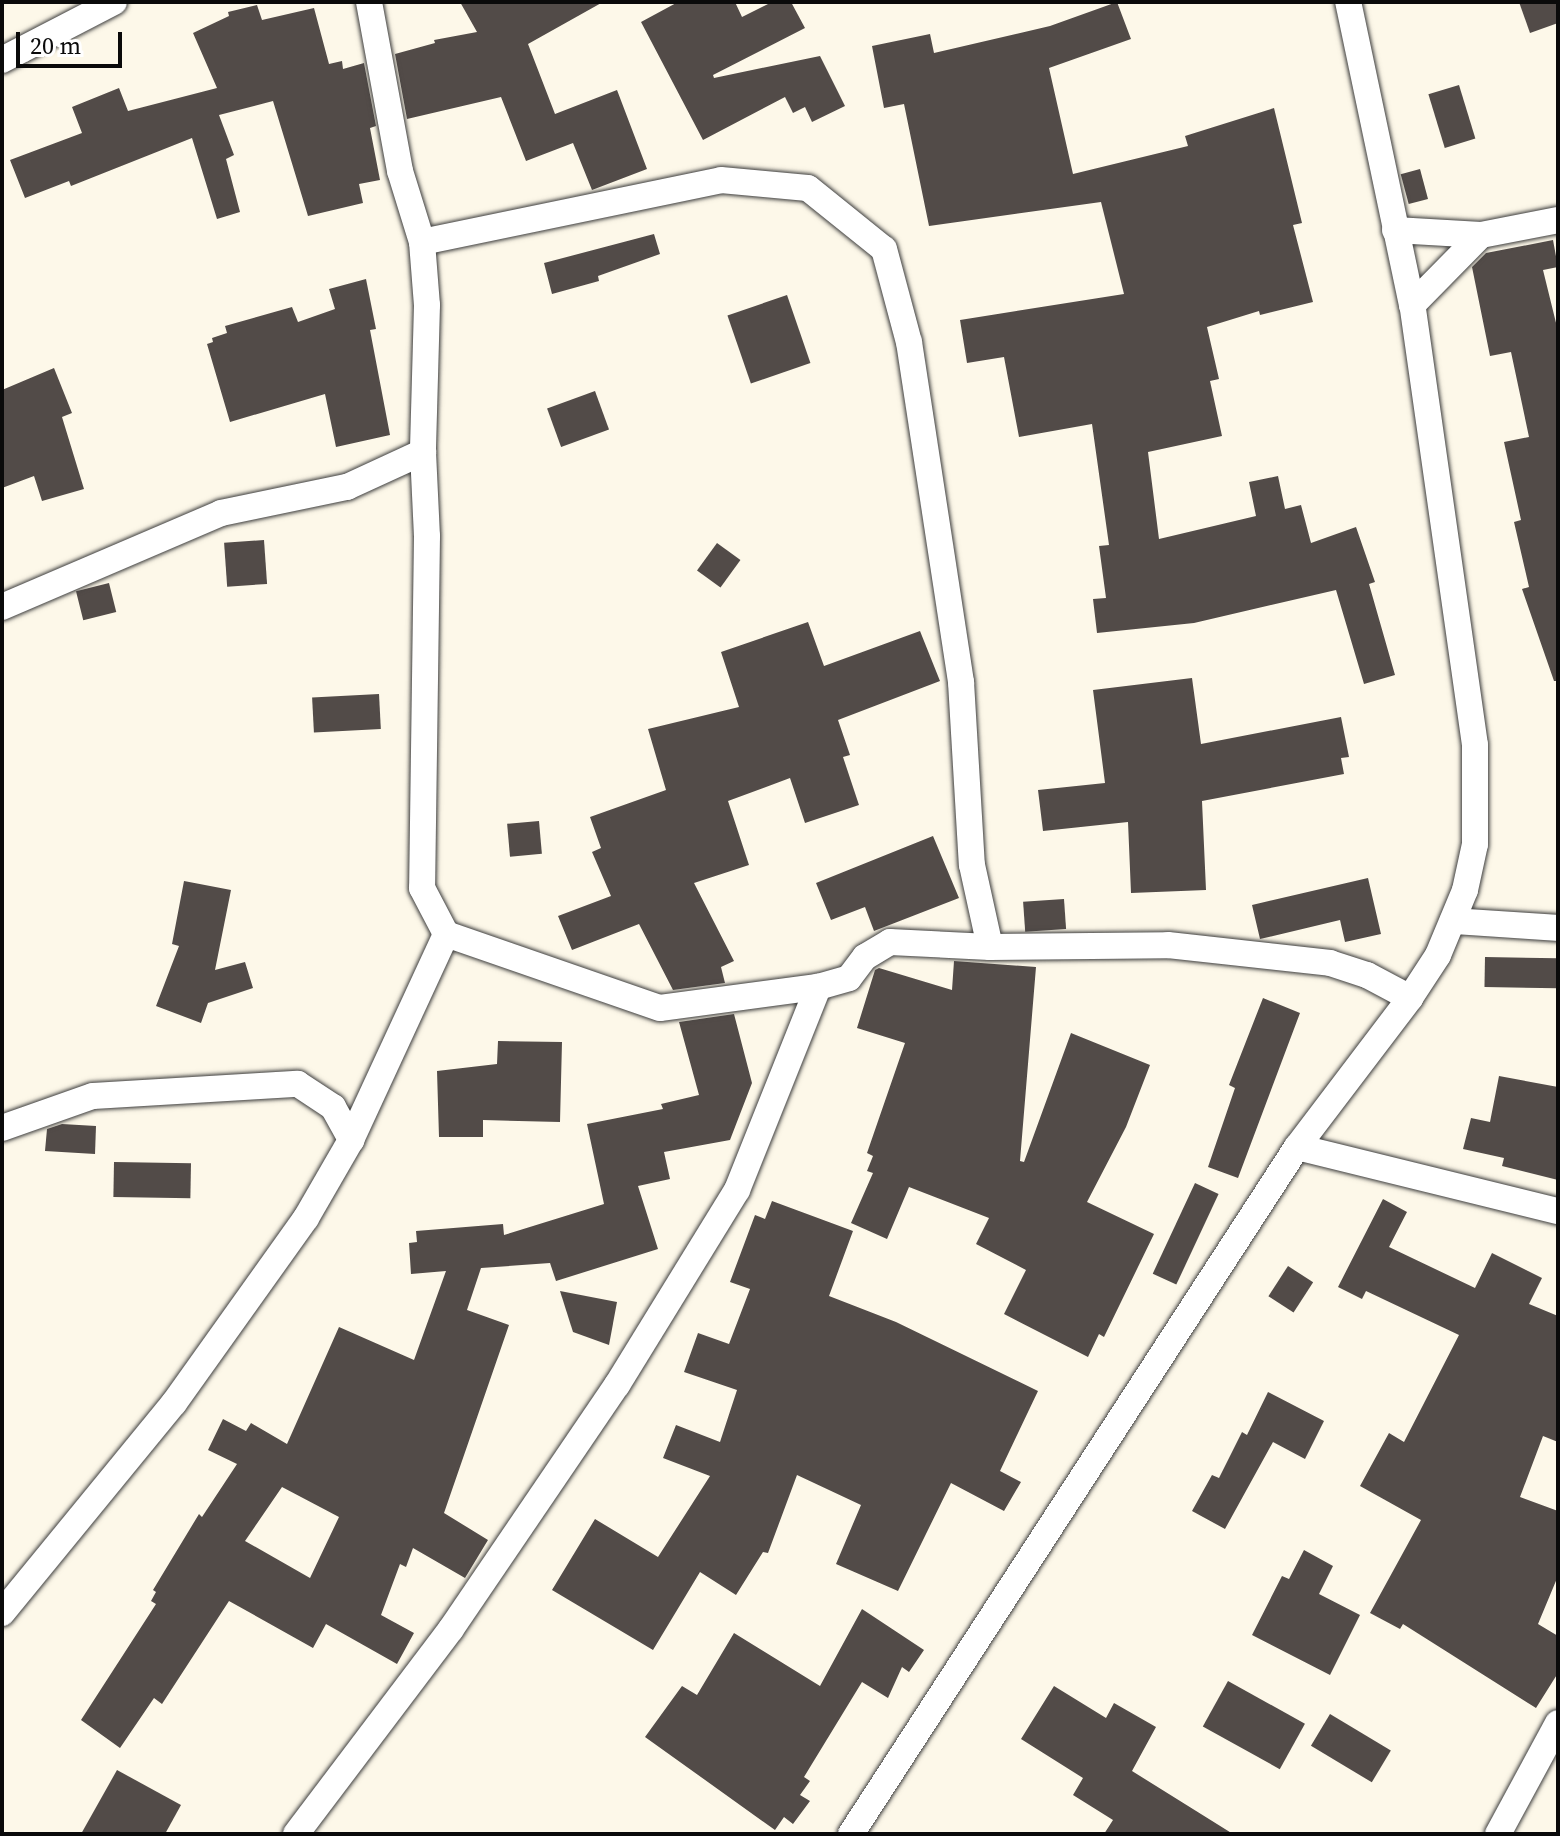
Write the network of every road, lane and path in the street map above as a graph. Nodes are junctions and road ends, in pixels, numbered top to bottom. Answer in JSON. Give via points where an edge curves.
{"nodes":[{"id":1,"x":114,"y":2,"type":"edge"},
{"id":2,"x":369,"y":2,"type":"edge"},
{"id":3,"x":1348,"y":2,"type":"edge"},
{"id":4,"x":2,"y":60,"type":"edge"},
{"id":5,"x":1558,"y":220,"type":"edge"},
{"id":6,"x":1395,"y":230,"type":"junction"},
{"id":7,"x":1481,"y":235,"type":"junction"},
{"id":8,"x":422,"y":242,"type":"junction"},
{"id":9,"x":1412,"y":305,"type":"junction"},
{"id":10,"x":423,"y":452,"type":"junction"},
{"id":11,"x":2,"y":607,"type":"edge"},
{"id":12,"x":1453,"y":921,"type":"junction"},
{"id":13,"x":1558,"y":928,"type":"edge"},
{"id":14,"x":446,"y":934,"type":"junction"},
{"id":15,"x":990,"y":947,"type":"junction"},
{"id":16,"x":818,"y":987,"type":"junction"},
{"id":17,"x":1410,"y":998,"type":"junction"},
{"id":18,"x":2,"y":1128,"type":"edge"},
{"id":19,"x":351,"y":1140,"type":"junction"},
{"id":20,"x":1297,"y":1147,"type":"junction"},
{"id":21,"x":1558,"y":1211,"type":"edge"},
{"id":22,"x":2,"y":1613,"type":"edge"},
{"id":23,"x":1557,"y":1726,"type":"edge"},
{"id":24,"x":296,"y":1834,"type":"edge"},
{"id":25,"x":851,"y":1834,"type":"edge"},
{"id":26,"x":1498,"y":1834,"type":"edge"}],
"edges":[{"from":1,"to":4,"type":"street"},
{"from":2,"to":8,"type":"street","via":[[400,171]]},
{"from":3,"to":6,"type":"street"},
{"from":5,"to":7,"type":"street"},
{"from":6,"to":7,"type":"street"},
{"from":6,"to":9,"type":"street"},
{"from":7,"to":9,"type":"street"},
{"from":8,"to":10,"type":"street","via":[[427,305]]},
{"from":8,"to":15,"type":"street","via":[[721,180],[808,188],[884,249],[909,342],[961,682],[972,865]]},
{"from":9,"to":12,"type":"street","via":[[1475,745],[1475,844]]},
{"from":10,"to":11,"type":"street","via":[[347,487],[221,513]]},
{"from":10,"to":14,"type":"street","via":[[427,536],[422,888]]},
{"from":12,"to":13,"type":"street"},
{"from":12,"to":17,"type":"street"},
{"from":14,"to":16,"type":"street","via":[[660,1008]]},
{"from":14,"to":19,"type":"street"},
{"from":15,"to":16,"type":"street","via":[[890,942],[865,957],[849,978]]},
{"from":15,"to":17,"type":"street","via":[[1168,945],[1330,963]]},
{"from":16,"to":24,"type":"street","via":[[737,1190],[617,1385],[460,1616]]},
{"from":17,"to":20,"type":"street"},
{"from":18,"to":19,"type":"street","via":[[93,1096],[298,1084],[333,1107]]},
{"from":19,"to":22,"type":"street","via":[[306,1218],[174,1403]]},
{"from":20,"to":21,"type":"street"},
{"from":20,"to":25,"type":"street"},
{"from":23,"to":26,"type":"street"}]}
